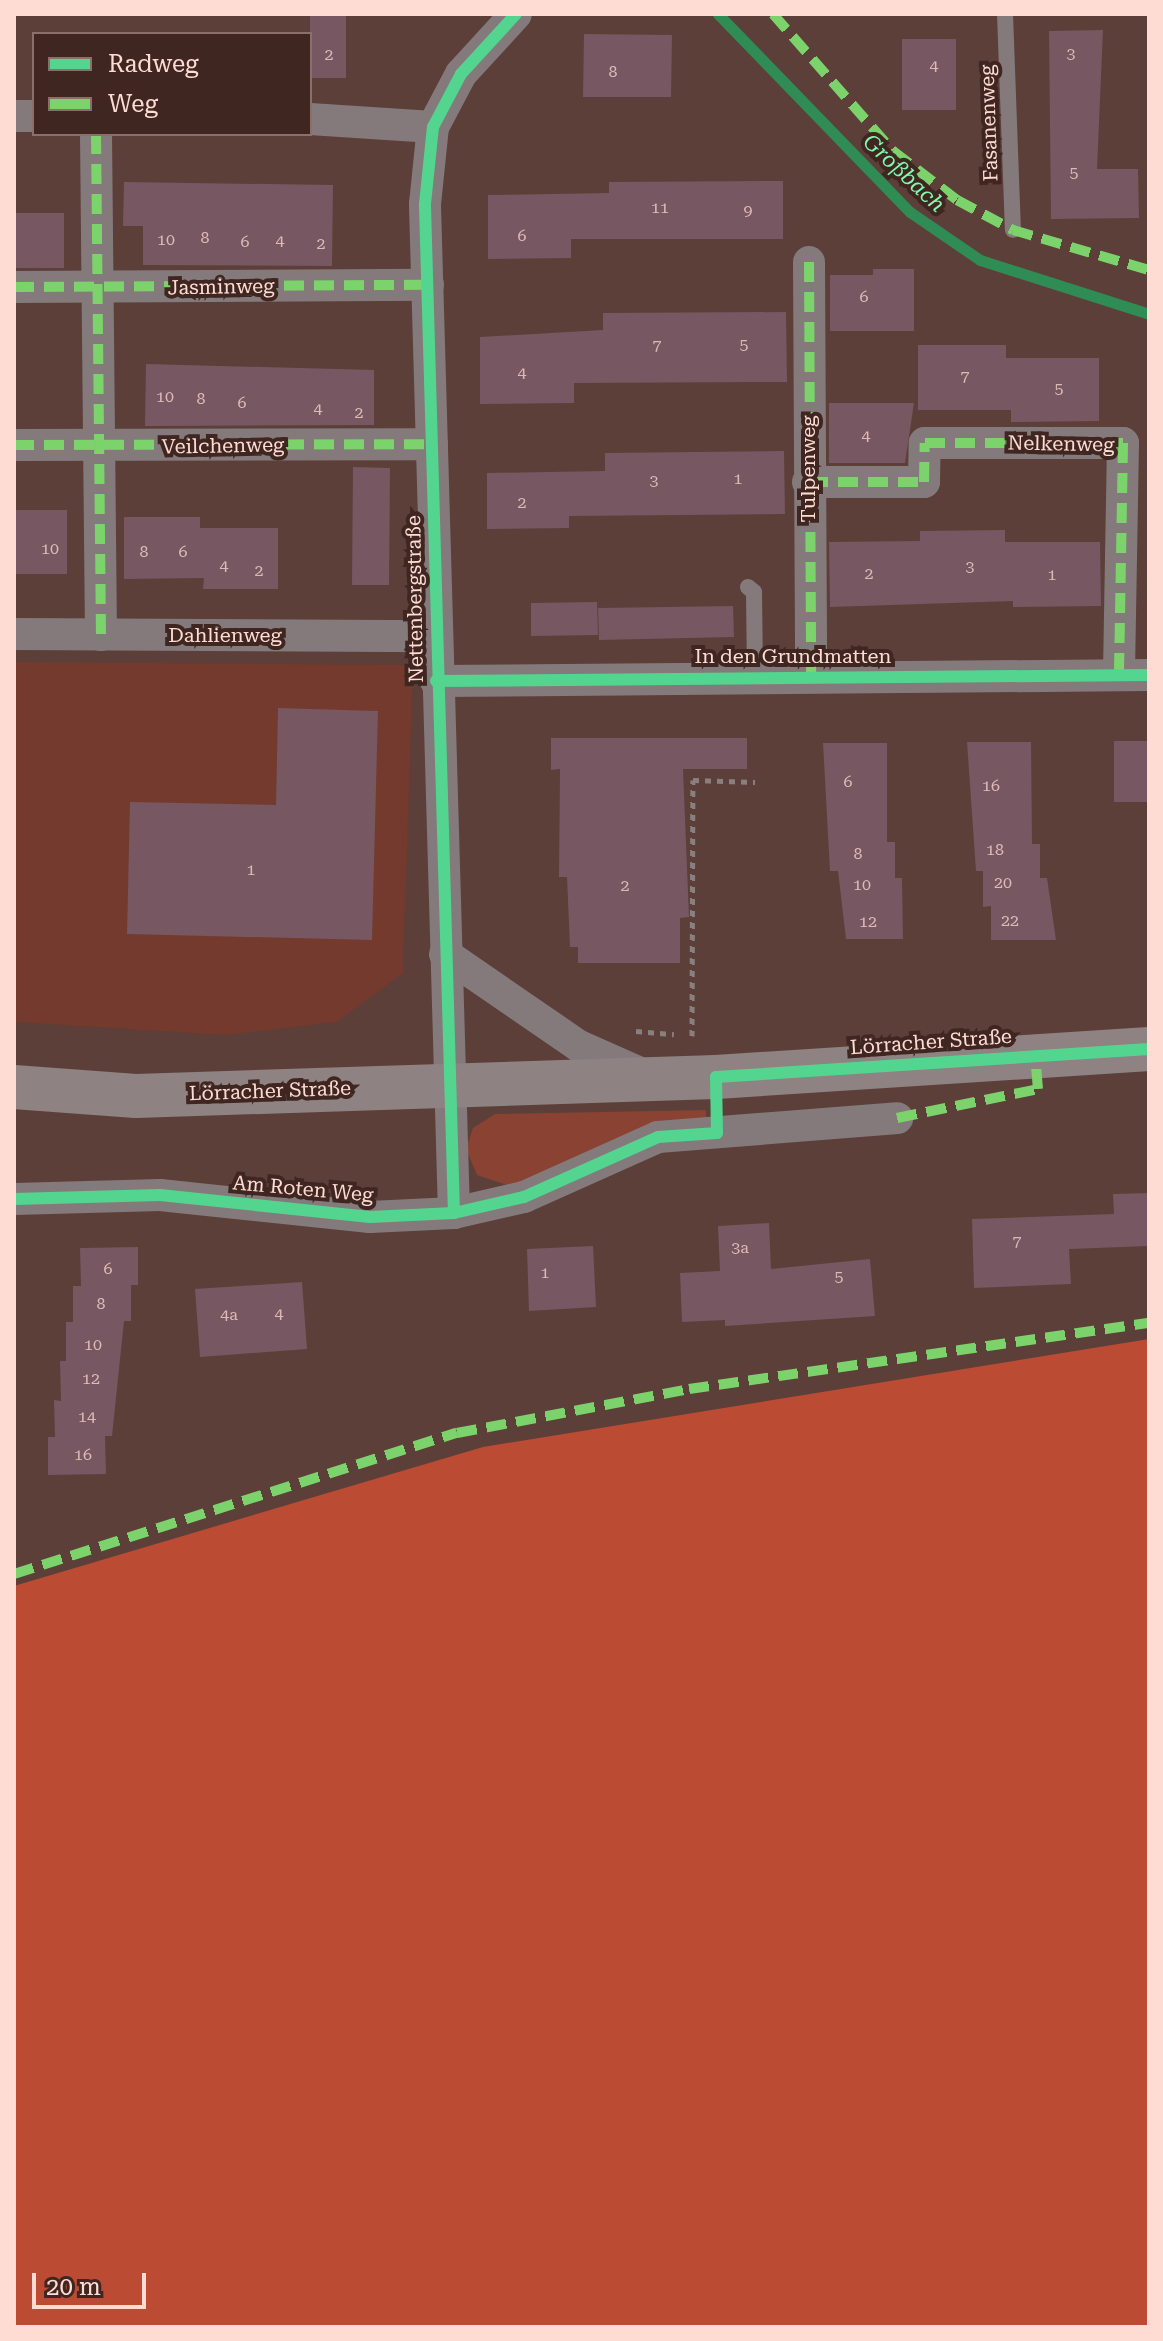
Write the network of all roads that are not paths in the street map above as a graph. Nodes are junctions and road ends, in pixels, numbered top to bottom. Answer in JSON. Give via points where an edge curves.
{"nodes":[{"id":1,"x":516,"y":14,"type":"edge"},
{"id":2,"x":1005,"y":14,"type":"edge"},
{"id":3,"x":312,"y":119,"type":"edge"},
{"id":4,"x":433,"y":127,"type":"junction"},
{"id":5,"x":96,"y":136,"type":"edge"},
{"id":6,"x":1013,"y":230,"type":"dead end"},
{"id":7,"x":809,"y":262,"type":"dead end"},
{"id":8,"x":428,"y":285,"type":"junction"},
{"id":9,"x":14,"y":287,"type":"edge"},
{"id":10,"x":96,"y":289,"type":"junction"},
{"id":11,"x":432,"y":444,"type":"junction"},
{"id":12,"x":14,"y":445,"type":"edge"},
{"id":13,"x":98,"y":447,"type":"junction"},
{"id":14,"x":808,"y":482,"type":"junction"},
{"id":15,"x":748,"y":587,"type":"dead end"},
{"id":16,"x":14,"y":634,"type":"edge"},
{"id":17,"x":101,"y":635,"type":"junction"},
{"id":18,"x":435,"y":636,"type":"junction"},
{"id":19,"x":811,"y":675,"type":"junction"},
{"id":20,"x":1134,"y":675,"type":"edge"},
{"id":21,"x":755,"y":676,"type":"junction"},
{"id":22,"x":436,"y":681,"type":"junction"},
{"id":23,"x":445,"y":954,"type":"junction"},
{"id":24,"x":1149,"y":1049,"type":"edge"},
{"id":25,"x":653,"y":1079,"type":"junction"},
{"id":26,"x":448,"y":1085,"type":"junction"},
{"id":27,"x":14,"y":1087,"type":"edge"},
{"id":28,"x":897,"y":1118,"type":"dead end"},
{"id":29,"x":14,"y":1199,"type":"edge"},
{"id":30,"x":454,"y":1213,"type":"junction"}],
"edges":[{"from":1,"to":4,"type":"street","name":"Nettenbergstraße","via":[[461,74]]},
{"from":2,"to":6,"type":"lane","name":"Fasanenweg"},
{"from":3,"to":4,"type":"street"},
{"from":4,"to":8,"type":"street","name":"Nettenbergstraße","via":[[425,204]]},
{"from":5,"to":10,"type":"street"},
{"from":7,"to":14,"type":"street","name":"Tulpenweg"},
{"from":8,"to":10,"type":"street","name":"Jasminweg"},
{"from":8,"to":11,"type":"street","name":"Nettenbergstraße"},
{"from":9,"to":10,"type":"street","name":"Jasminweg"},
{"from":10,"to":13,"type":"street"},
{"from":11,"to":13,"type":"street","name":"Veilchenweg"},
{"from":11,"to":18,"type":"street","name":"Nettenbergstraße"},
{"from":12,"to":13,"type":"street","name":"Veilchenweg"},
{"from":13,"to":17,"type":"street"},
{"from":14,"to":19,"type":"street","name":"Tulpenweg"},
{"from":14,"to":20,"type":"street","name":"Nelkenweg","via":[[924,482],[925,443],[1123,443]]},
{"from":15,"to":21,"type":"lane","via":[[754,592]]},
{"from":16,"to":17,"type":"street","name":"Dahlienweg"},
{"from":17,"to":18,"type":"street","name":"Dahlienweg"},
{"from":18,"to":22,"type":"street","name":"Nettenbergstraße"},
{"from":19,"to":20,"type":"street","name":"In den Grundmatten"},
{"from":19,"to":21,"type":"street","name":"In den Grundmatten"},
{"from":21,"to":22,"type":"street","name":"In den Grundmatten"},
{"from":22,"to":23,"type":"street","name":"Nettenbergstraße"},
{"from":23,"to":25,"type":"street","via":[[579,1046]]},
{"from":23,"to":26,"type":"street","name":"Nettenbergstraße"},
{"from":24,"to":25,"type":"main road","name":"Lörracher Straße"},
{"from":25,"to":26,"type":"main road","name":"Lörracher Straße"},
{"from":26,"to":27,"type":"main road","name":"Lörracher Straße","via":[[136,1096]]},
{"from":26,"to":30,"type":"street","name":"Nettenbergstraße"},
{"from":28,"to":30,"type":"street","name":"Am Roten Weg","via":[[658,1137],[524,1197]]},
{"from":29,"to":30,"type":"street","name":"Am Roten Weg","via":[[160,1195],[370,1217]]}]}
